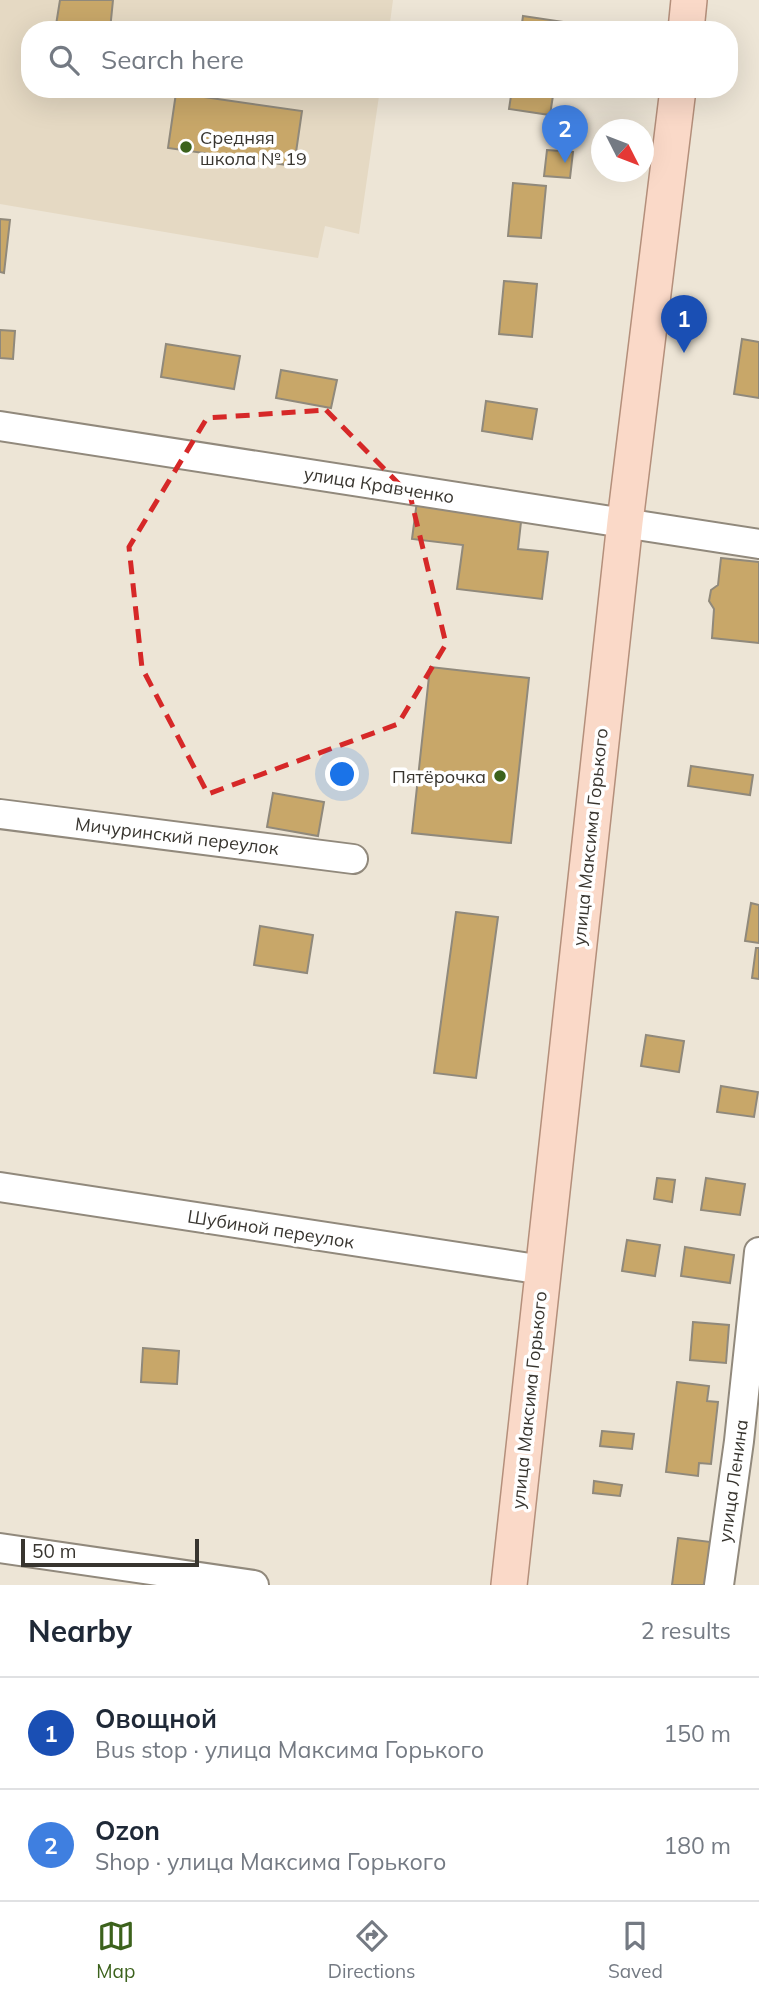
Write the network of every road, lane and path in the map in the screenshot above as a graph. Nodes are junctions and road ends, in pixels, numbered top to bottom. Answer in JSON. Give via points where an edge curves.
{"nodes":[{"id":1,"x":689,"y":0,"type":"edge"},
{"id":2,"x":687,"y":21,"type":"edge"},
{"id":3,"x":677,"y":98,"type":"edge"},
{"id":4,"x":0,"y":426,"type":"edge"},
{"id":5,"x":625,"y":522,"type":"junction"},
{"id":6,"x":759,"y":544,"type":"edge"},
{"id":7,"x":0,"y":814,"type":"edge"},
{"id":8,"x":353,"y":859,"type":"dead end"},
{"id":9,"x":0,"y":1187,"type":"edge"},
{"id":10,"x":759,"y":1252,"type":"edge"},
{"id":11,"x":543,"y":1269,"type":"junction"},
{"id":12,"x":749,"y":1442,"type":"edge"},
{"id":13,"x":0,"y":1548,"type":"edge"},
{"id":14,"x":254,"y":1585,"type":"edge"},
{"id":15,"x":509,"y":1585,"type":"edge"},
{"id":16,"x":719,"y":1585,"type":"edge"}],
"edges":[{"from":1,"to":2,"type":"main road"},
{"from":3,"to":5,"type":"main road","name":"улица Максима Горького"},
{"from":4,"to":5,"type":"street","name":"улица Кравченко"},
{"from":5,"to":6,"type":"street","name":"улица Кравченко"},
{"from":5,"to":11,"type":"main road","name":"улица Максима Горького"},
{"from":7,"to":8,"type":"street","name":"Мичуринский переулок"},
{"from":9,"to":11,"type":"street","name":"Шубиной переулок"},
{"from":10,"to":12,"type":"street","name":"улица Ленина"},
{"from":11,"to":15,"type":"main road","name":"улица Максима Горького"},
{"from":12,"to":16,"type":"street","name":"улица Ленина"},
{"from":13,"to":14,"type":"street"}]}
